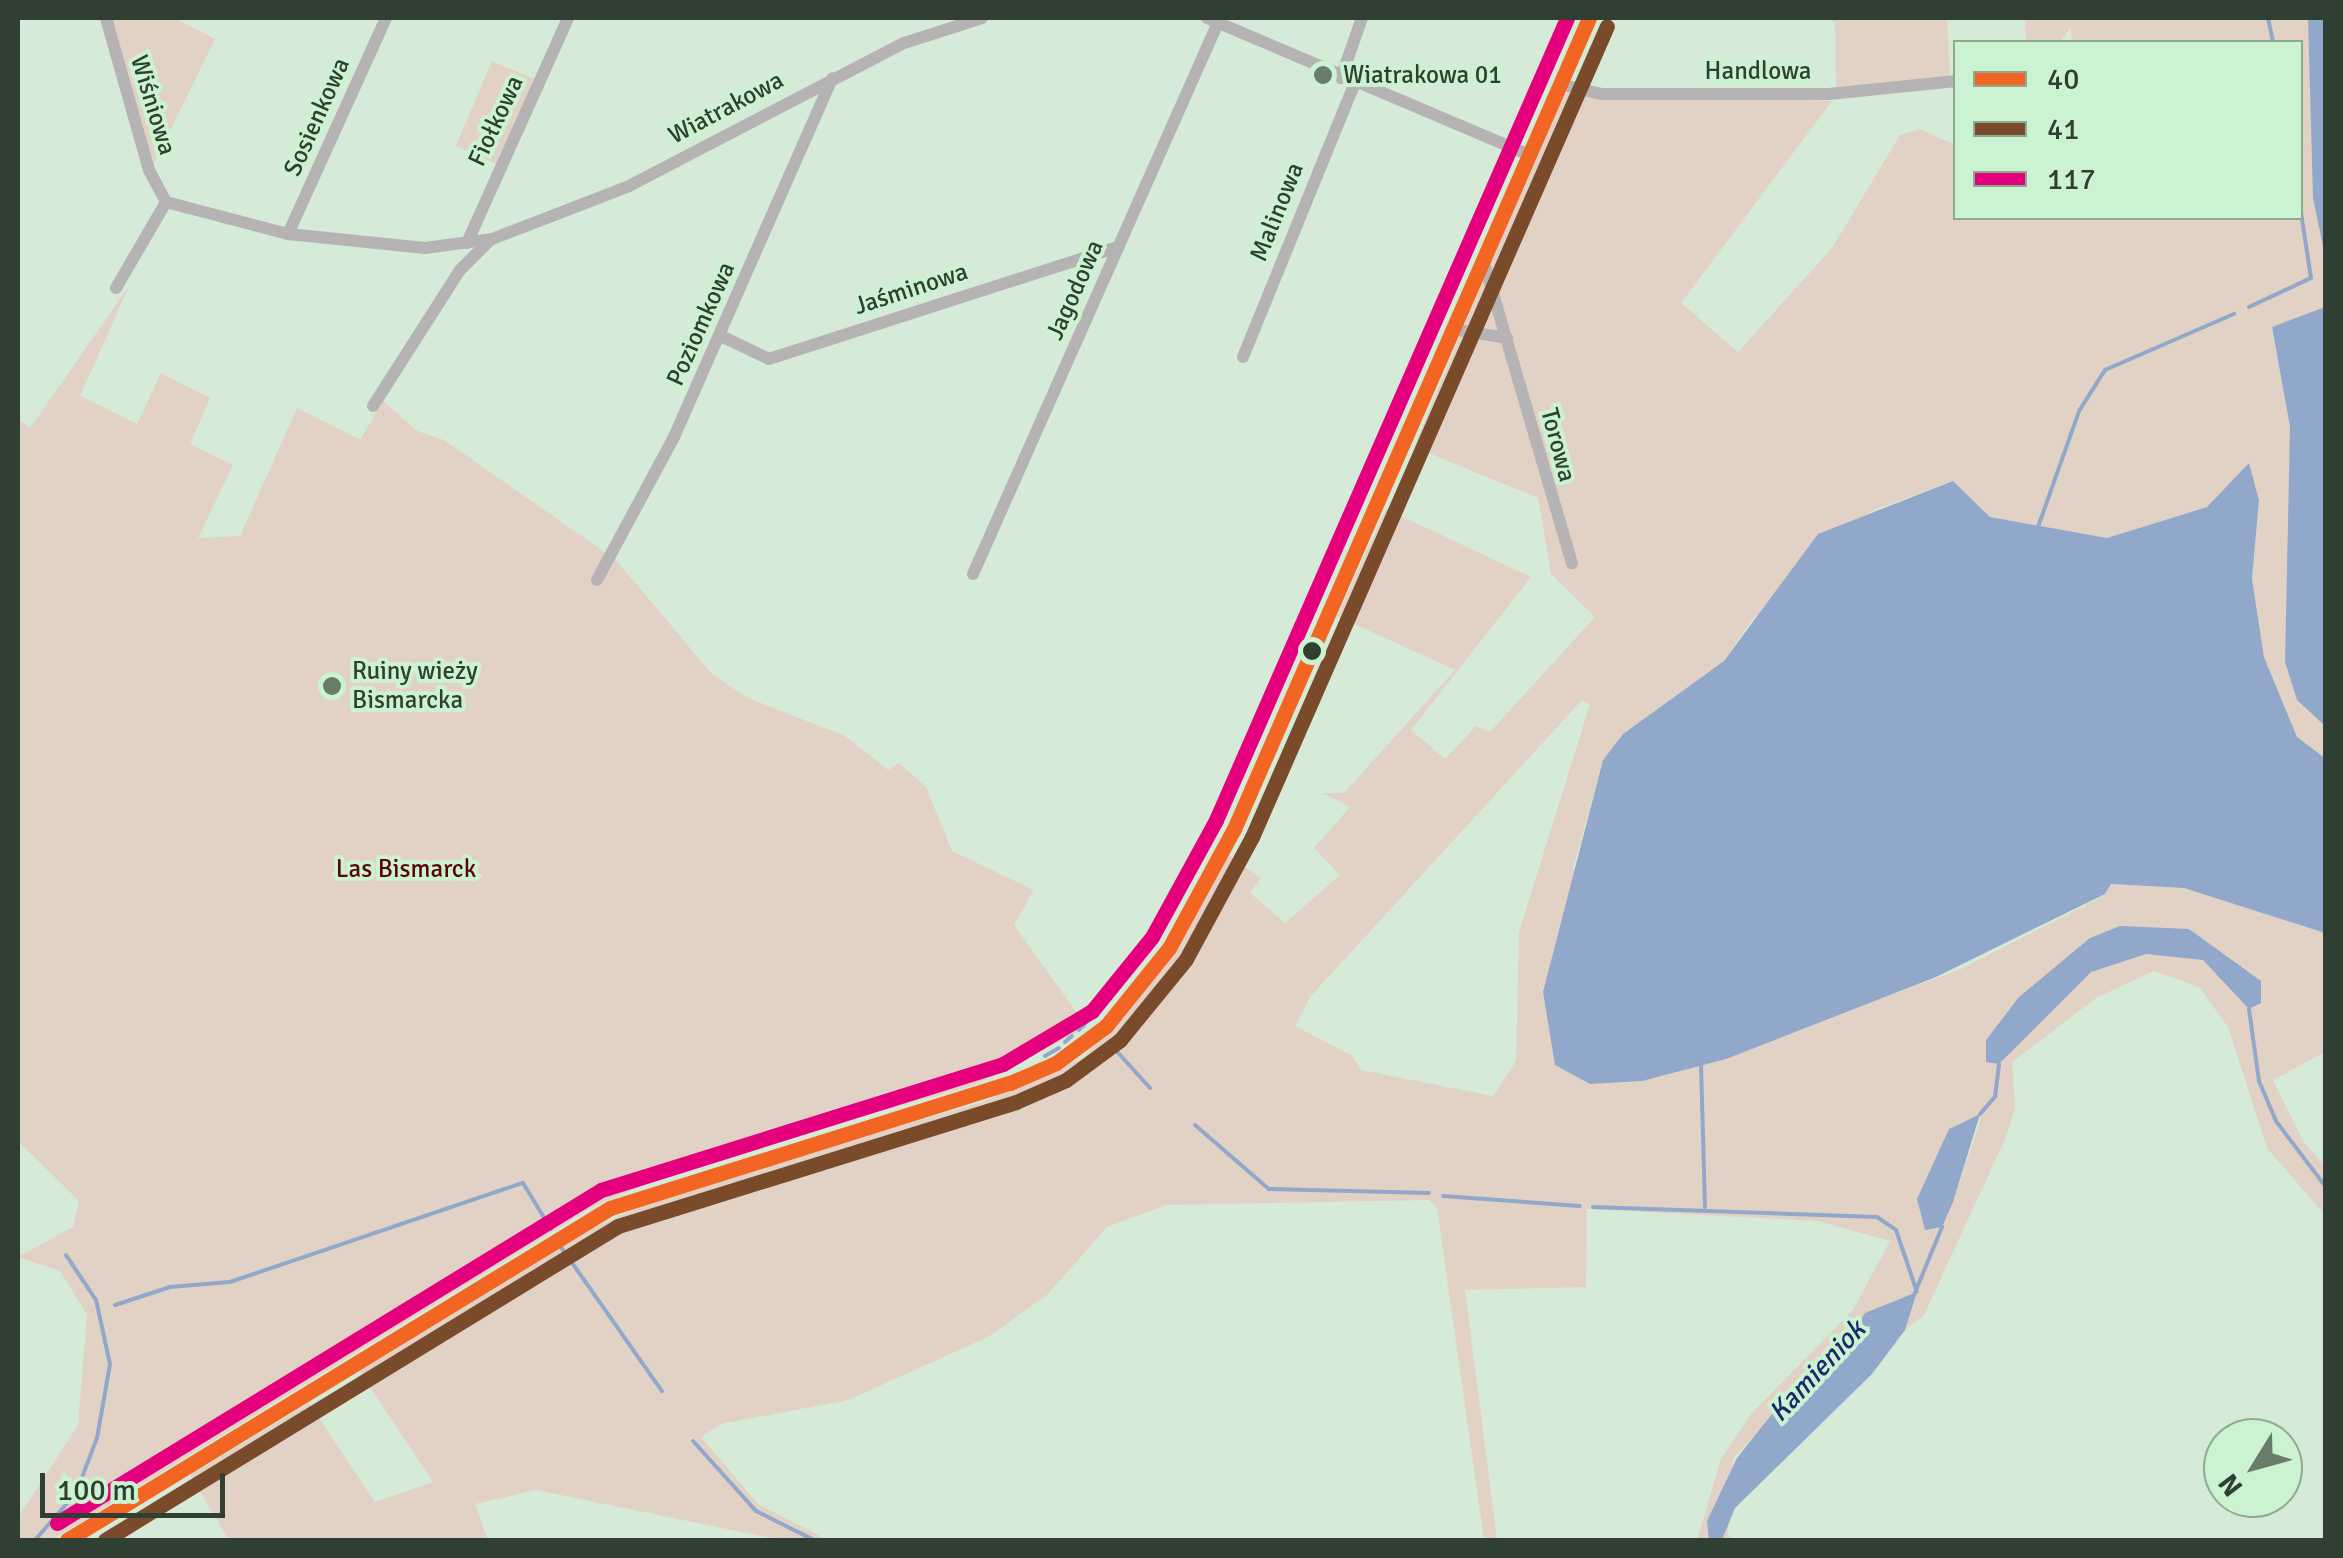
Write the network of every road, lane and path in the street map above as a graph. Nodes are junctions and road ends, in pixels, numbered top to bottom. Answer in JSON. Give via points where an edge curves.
{"nodes":[{"id":1,"x":106,"y":18,"type":"edge"},
{"id":2,"x":386,"y":18,"type":"edge"},
{"id":3,"x":568,"y":18,"type":"edge"},
{"id":4,"x":982,"y":18,"type":"edge"},
{"id":5,"x":1362,"y":18,"type":"edge"},
{"id":6,"x":1590,"y":18,"type":"edge"},
{"id":7,"x":1212,"y":21,"type":"edge"},
{"id":8,"x":832,"y":78,"type":"junction"},
{"id":9,"x":1348,"y":81,"type":"junction"},
{"id":10,"x":1953,"y":82,"type":"edge"},
{"id":11,"x":1560,"y":84,"type":"junction"},
{"id":12,"x":1529,"y":155,"type":"junction"},
{"id":13,"x":166,"y":202,"type":"junction"},
{"id":14,"x":288,"y":234,"type":"junction"},
{"id":15,"x":492,"y":239,"type":"junction"},
{"id":16,"x":467,"y":243,"type":"junction"},
{"id":17,"x":1118,"y":247,"type":"junction"},
{"id":18,"x":449,"y":248,"type":"junction"},
{"id":19,"x":1483,"y":259,"type":"junction"},
{"id":20,"x":460,"y":270,"type":"junction"},
{"id":21,"x":116,"y":288,"type":"dead end"},
{"id":22,"x":1452,"y":330,"type":"junction"},
{"id":23,"x":721,"y":336,"type":"junction"},
{"id":24,"x":1507,"y":338,"type":"junction"},
{"id":25,"x":1243,"y":357,"type":"dead end"},
{"id":26,"x":373,"y":406,"type":"dead end"},
{"id":27,"x":1572,"y":562,"type":"dead end"},
{"id":28,"x":973,"y":574,"type":"dead end"},
{"id":29,"x":596,"y":580,"type":"dead end"},
{"id":30,"x":67,"y":1540,"type":"edge"}],
"edges":[{"from":1,"to":13,"type":"street","name":"Wiśniowa","via":[[149,170]]},
{"from":2,"to":14,"type":"street","name":"Sosienkowa"},
{"from":3,"to":16,"type":"street","name":"Fiołkowa"},
{"from":4,"to":8,"type":"street","name":"Wiatrakowa","via":[[936,29]]},
{"from":5,"to":9,"type":"street","name":"Malinowa"},
{"from":6,"to":11,"type":"street"},
{"from":7,"to":9,"type":"street"},
{"from":7,"to":17,"type":"street","name":"Jagodowa"},
{"from":8,"to":15,"type":"street","name":"Wiatrakowa","via":[[628,186]]},
{"from":8,"to":23,"type":"street","name":"Poziomkowa"},
{"from":9,"to":12,"type":"street"},
{"from":9,"to":25,"type":"street","name":"Malinowa"},
{"from":10,"to":11,"type":"street","name":"Handlowa","via":[[1828,94],[1601,94]]},
{"from":11,"to":12,"type":"street"},
{"from":12,"to":19,"type":"street"},
{"from":13,"to":14,"type":"street","name":"Wiatrakowa"},
{"from":13,"to":21,"type":"street"},
{"from":14,"to":18,"type":"street","name":"Wiatrakowa"},
{"from":15,"to":16,"type":"street","name":"Wiatrakowa"},
{"from":15,"to":20,"type":"street","name":"Wiatrakowa"},
{"from":16,"to":18,"type":"street","name":"Wiatrakowa"},
{"from":17,"to":23,"type":"street","name":"Jaśminowa","via":[[770,359]]},
{"from":17,"to":28,"type":"street","name":"Jagodowa"},
{"from":18,"to":20,"type":"street"},
{"from":19,"to":22,"type":"street"},
{"from":19,"to":24,"type":"street","name":"Torowa"},
{"from":20,"to":26,"type":"street","name":"Wiatrakowa"},
{"from":22,"to":24,"type":"street"},
{"from":22,"to":30,"type":"street","via":[[1234,829],[1168,948],[1106,1026],[1056,1063],[1010,1083],[610,1208]]},
{"from":23,"to":29,"type":"street","name":"Poziomkowa"},
{"from":24,"to":27,"type":"street","name":"Torowa"}]}
